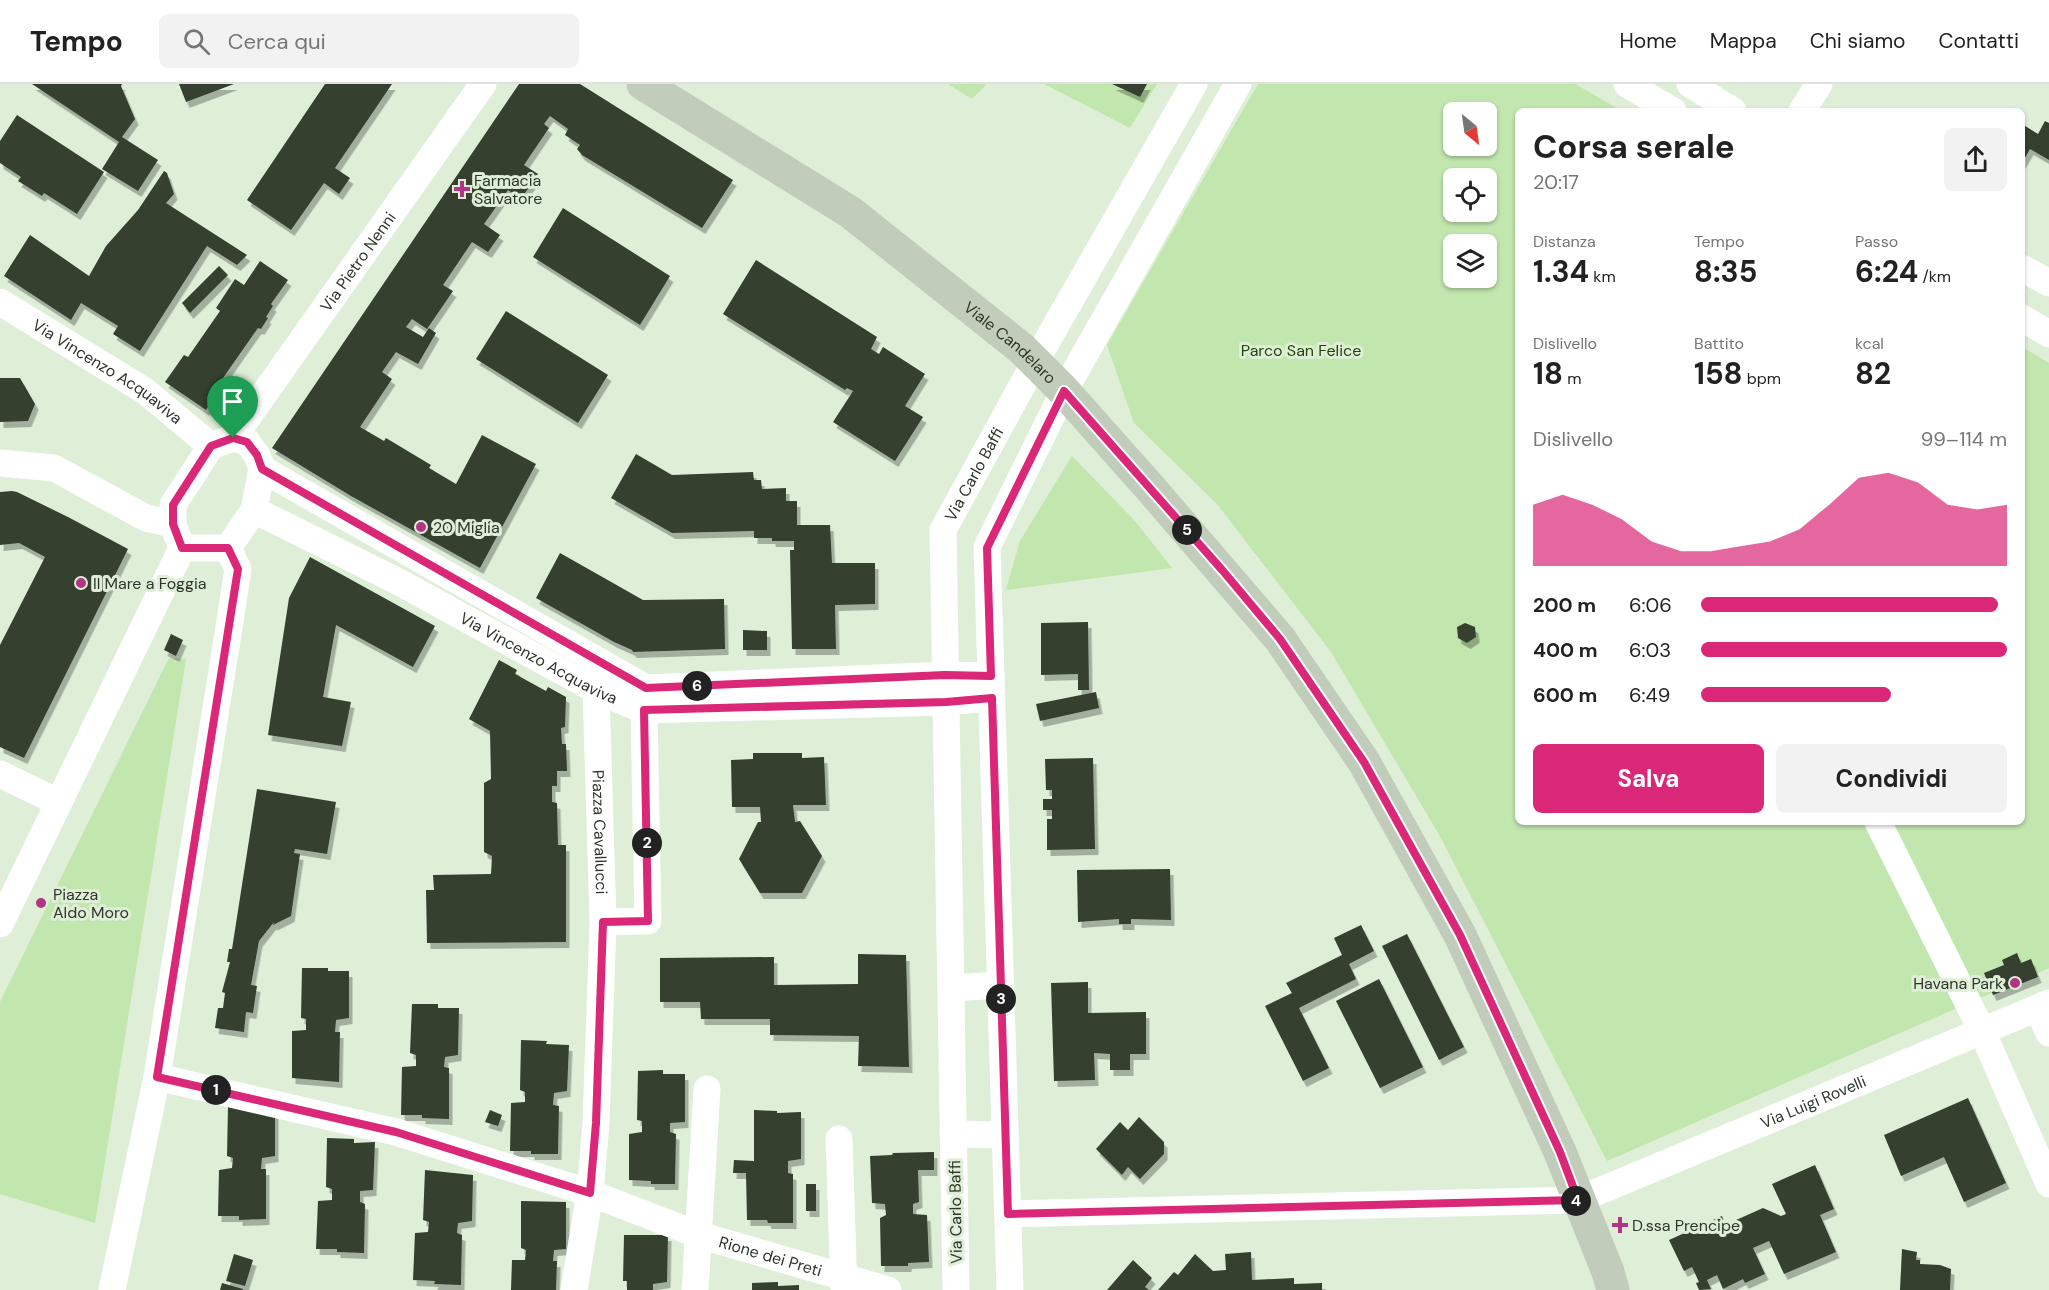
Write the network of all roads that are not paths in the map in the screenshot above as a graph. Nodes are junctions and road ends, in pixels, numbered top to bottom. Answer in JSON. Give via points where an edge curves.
{"nodes":[{"id":1,"x":483,"y":84,"type":"edge"},
{"id":2,"x":643,"y":84,"type":"edge"},
{"id":3,"x":1194,"y":84,"type":"edge"},
{"id":4,"x":1238,"y":84,"type":"edge"},
{"id":5,"x":1627,"y":84,"type":"edge"},
{"id":6,"x":1690,"y":84,"type":"edge"},
{"id":7,"x":1818,"y":84,"type":"edge"},
{"id":8,"x":1668,"y":108,"type":"edge"},
{"id":9,"x":1728,"y":108,"type":"edge"},
{"id":10,"x":1804,"y":108,"type":"edge"},
{"id":11,"x":2025,"y":270,"type":"edge"},
{"id":12,"x":2049,"y":284,"type":"edge"},
{"id":13,"x":0,"y":302,"type":"edge"},
{"id":14,"x":2025,"y":320,"type":"edge"},
{"id":15,"x":2049,"y":334,"type":"edge"},
{"id":16,"x":1035,"y":362,"type":"junction"},
{"id":17,"x":1064,"y":391,"type":"junction"},
{"id":18,"x":222,"y":442,"type":"junction"},
{"id":19,"x":0,"y":463,"type":"edge"},
{"id":20,"x":262,"y":469,"type":"junction"},
{"id":21,"x":254,"y":510,"type":"junction"},
{"id":22,"x":177,"y":536,"type":"junction"},
{"id":23,"x":228,"y":548,"type":"junction"},
{"id":24,"x":945,"y":675,"type":"junction"},
{"id":25,"x":604,"y":680,"type":"junction"},
{"id":26,"x":992,"y":687,"type":"junction"},
{"id":27,"x":946,"y":702,"type":"junction"},
{"id":28,"x":644,"y":710,"type":"junction"},
{"id":29,"x":0,"y":774,"type":"edge"},
{"id":30,"x":58,"y":802,"type":"junction"},
{"id":31,"x":1879,"y":825,"type":"edge"},
{"id":32,"x":603,"y":922,"type":"junction"},
{"id":33,"x":0,"y":924,"type":"edge"},
{"id":34,"x":1001,"y":985,"type":"junction"},
{"id":35,"x":951,"y":988,"type":"junction"},
{"id":36,"x":2044,"y":1006,"type":"edge"},
{"id":37,"x":1982,"y":1032,"type":"junction"},
{"id":38,"x":2049,"y":1033,"type":"edge"},
{"id":39,"x":157,"y":1077,"type":"junction"},
{"id":40,"x":707,"y":1089,"type":"dead end"},
{"id":41,"x":953,"y":1134,"type":"junction"},
{"id":42,"x":1005,"y":1135,"type":"junction"},
{"id":43,"x":839,"y":1139,"type":"dead end"},
{"id":44,"x":2049,"y":1184,"type":"edge"},
{"id":45,"x":590,"y":1193,"type":"junction"},
{"id":46,"x":1578,"y":1200,"type":"junction"},
{"id":47,"x":1008,"y":1214,"type":"junction"},
{"id":48,"x":699,"y":1235,"type":"junction"},
{"id":49,"x":844,"y":1284,"type":"edge"},
{"id":50,"x":112,"y":1290,"type":"edge"},
{"id":51,"x":574,"y":1290,"type":"edge"},
{"id":52,"x":695,"y":1290,"type":"edge"},
{"id":53,"x":888,"y":1290,"type":"edge"},
{"id":54,"x":956,"y":1290,"type":"edge"},
{"id":55,"x":1010,"y":1290,"type":"edge"},
{"id":56,"x":1613,"y":1290,"type":"edge"}],
"edges":[{"from":1,"to":18,"type":"street","name":"Via Pietro Nenni"},
{"from":2,"to":16,"type":"main road","name":"Viale Candelaro","via":[[850,212]]},
{"from":3,"to":16,"type":"street","name":"Via Carlo Baffi"},
{"from":4,"to":17,"type":"street"},
{"from":5,"to":8,"type":"street"},
{"from":6,"to":9,"type":"street"},
{"from":7,"to":10,"type":"street"},
{"from":11,"to":12,"type":"street"},
{"from":13,"to":18,"type":"street","name":"Via Vincenzo Acquaviva"},
{"from":14,"to":15,"type":"street"},
{"from":16,"to":17,"type":"main road","name":"Viale Candelaro"},
{"from":16,"to":24,"type":"street","name":"Via Carlo Baffi","via":[[943,530]]},
{"from":17,"to":26,"type":"street","via":[[987,548]]},
{"from":17,"to":46,"type":"main road","name":"Viale Candelaro","via":[[1280,639],[1364,762],[1460,935],[1560,1152]]},
{"from":18,"to":20,"type":"street","via":[[247,442]]},
{"from":18,"to":22,"type":"street","via":[[173,505]]},
{"from":19,"to":22,"type":"street","via":[[54,468]]},
{"from":20,"to":21,"type":"street"},
{"from":20,"to":25,"type":"street","name":"Via Vincenzo Acquaviva"},
{"from":21,"to":23,"type":"street"},
{"from":21,"to":25,"type":"street","name":"Via Vincenzo Acquaviva"},
{"from":22,"to":23,"type":"street"},
{"from":22,"to":30,"type":"street"},
{"from":23,"to":39,"type":"street","via":[[238,569]]},
{"from":24,"to":25,"type":"street","name":"Via Vincenzo Acquaviva","via":[[646,688]]},
{"from":24,"to":26,"type":"street","name":"Via Vincenzo Acquaviva"},
{"from":24,"to":27,"type":"street","name":"Via Carlo Baffi"},
{"from":25,"to":28,"type":"street","name":"Via Vincenzo Acquaviva"},
{"from":25,"to":32,"type":"street","name":"Piazza Cavallucci"},
{"from":26,"to":27,"type":"street","name":"Via Vincenzo Acquaviva"},
{"from":26,"to":34,"type":"street"},
{"from":27,"to":28,"type":"street","name":"Via Vincenzo Acquaviva"},
{"from":27,"to":35,"type":"street","name":"Via Carlo Baffi"},
{"from":28,"to":32,"type":"street","via":[[648,921]]},
{"from":29,"to":30,"type":"street"},
{"from":30,"to":33,"type":"street"},
{"from":31,"to":37,"type":"street"},
{"from":32,"to":45,"type":"street"},
{"from":34,"to":35,"type":"street"},
{"from":34,"to":42,"type":"street"},
{"from":35,"to":41,"type":"street","name":"Via Carlo Baffi"},
{"from":36,"to":37,"type":"street","name":"Via Luigi Rovelli"},
{"from":36,"to":38,"type":"street"},
{"from":37,"to":44,"type":"street"},
{"from":37,"to":46,"type":"street","name":"Via Luigi Rovelli"},
{"from":39,"to":45,"type":"street","name":"Rione dei Preti","via":[[396,1132]]},
{"from":39,"to":50,"type":"street"},
{"from":40,"to":48,"type":"street","name":"Rione dei Preti"},
{"from":41,"to":42,"type":"street"},
{"from":41,"to":54,"type":"street","name":"Via Carlo Baffi"},
{"from":42,"to":47,"type":"street"},
{"from":43,"to":49,"type":"street","name":"Rione dei Preti"},
{"from":45,"to":48,"type":"street","name":"Rione dei Preti"},
{"from":45,"to":51,"type":"street"},
{"from":46,"to":47,"type":"street"},
{"from":46,"to":56,"type":"main road","name":"Viale Candelaro"},
{"from":47,"to":55,"type":"street"},
{"from":48,"to":49,"type":"street","name":"Rione dei Preti"},
{"from":48,"to":52,"type":"street","name":"Rione dei Preti"},
{"from":49,"to":53,"type":"street","name":"Rione dei Preti"}]}
